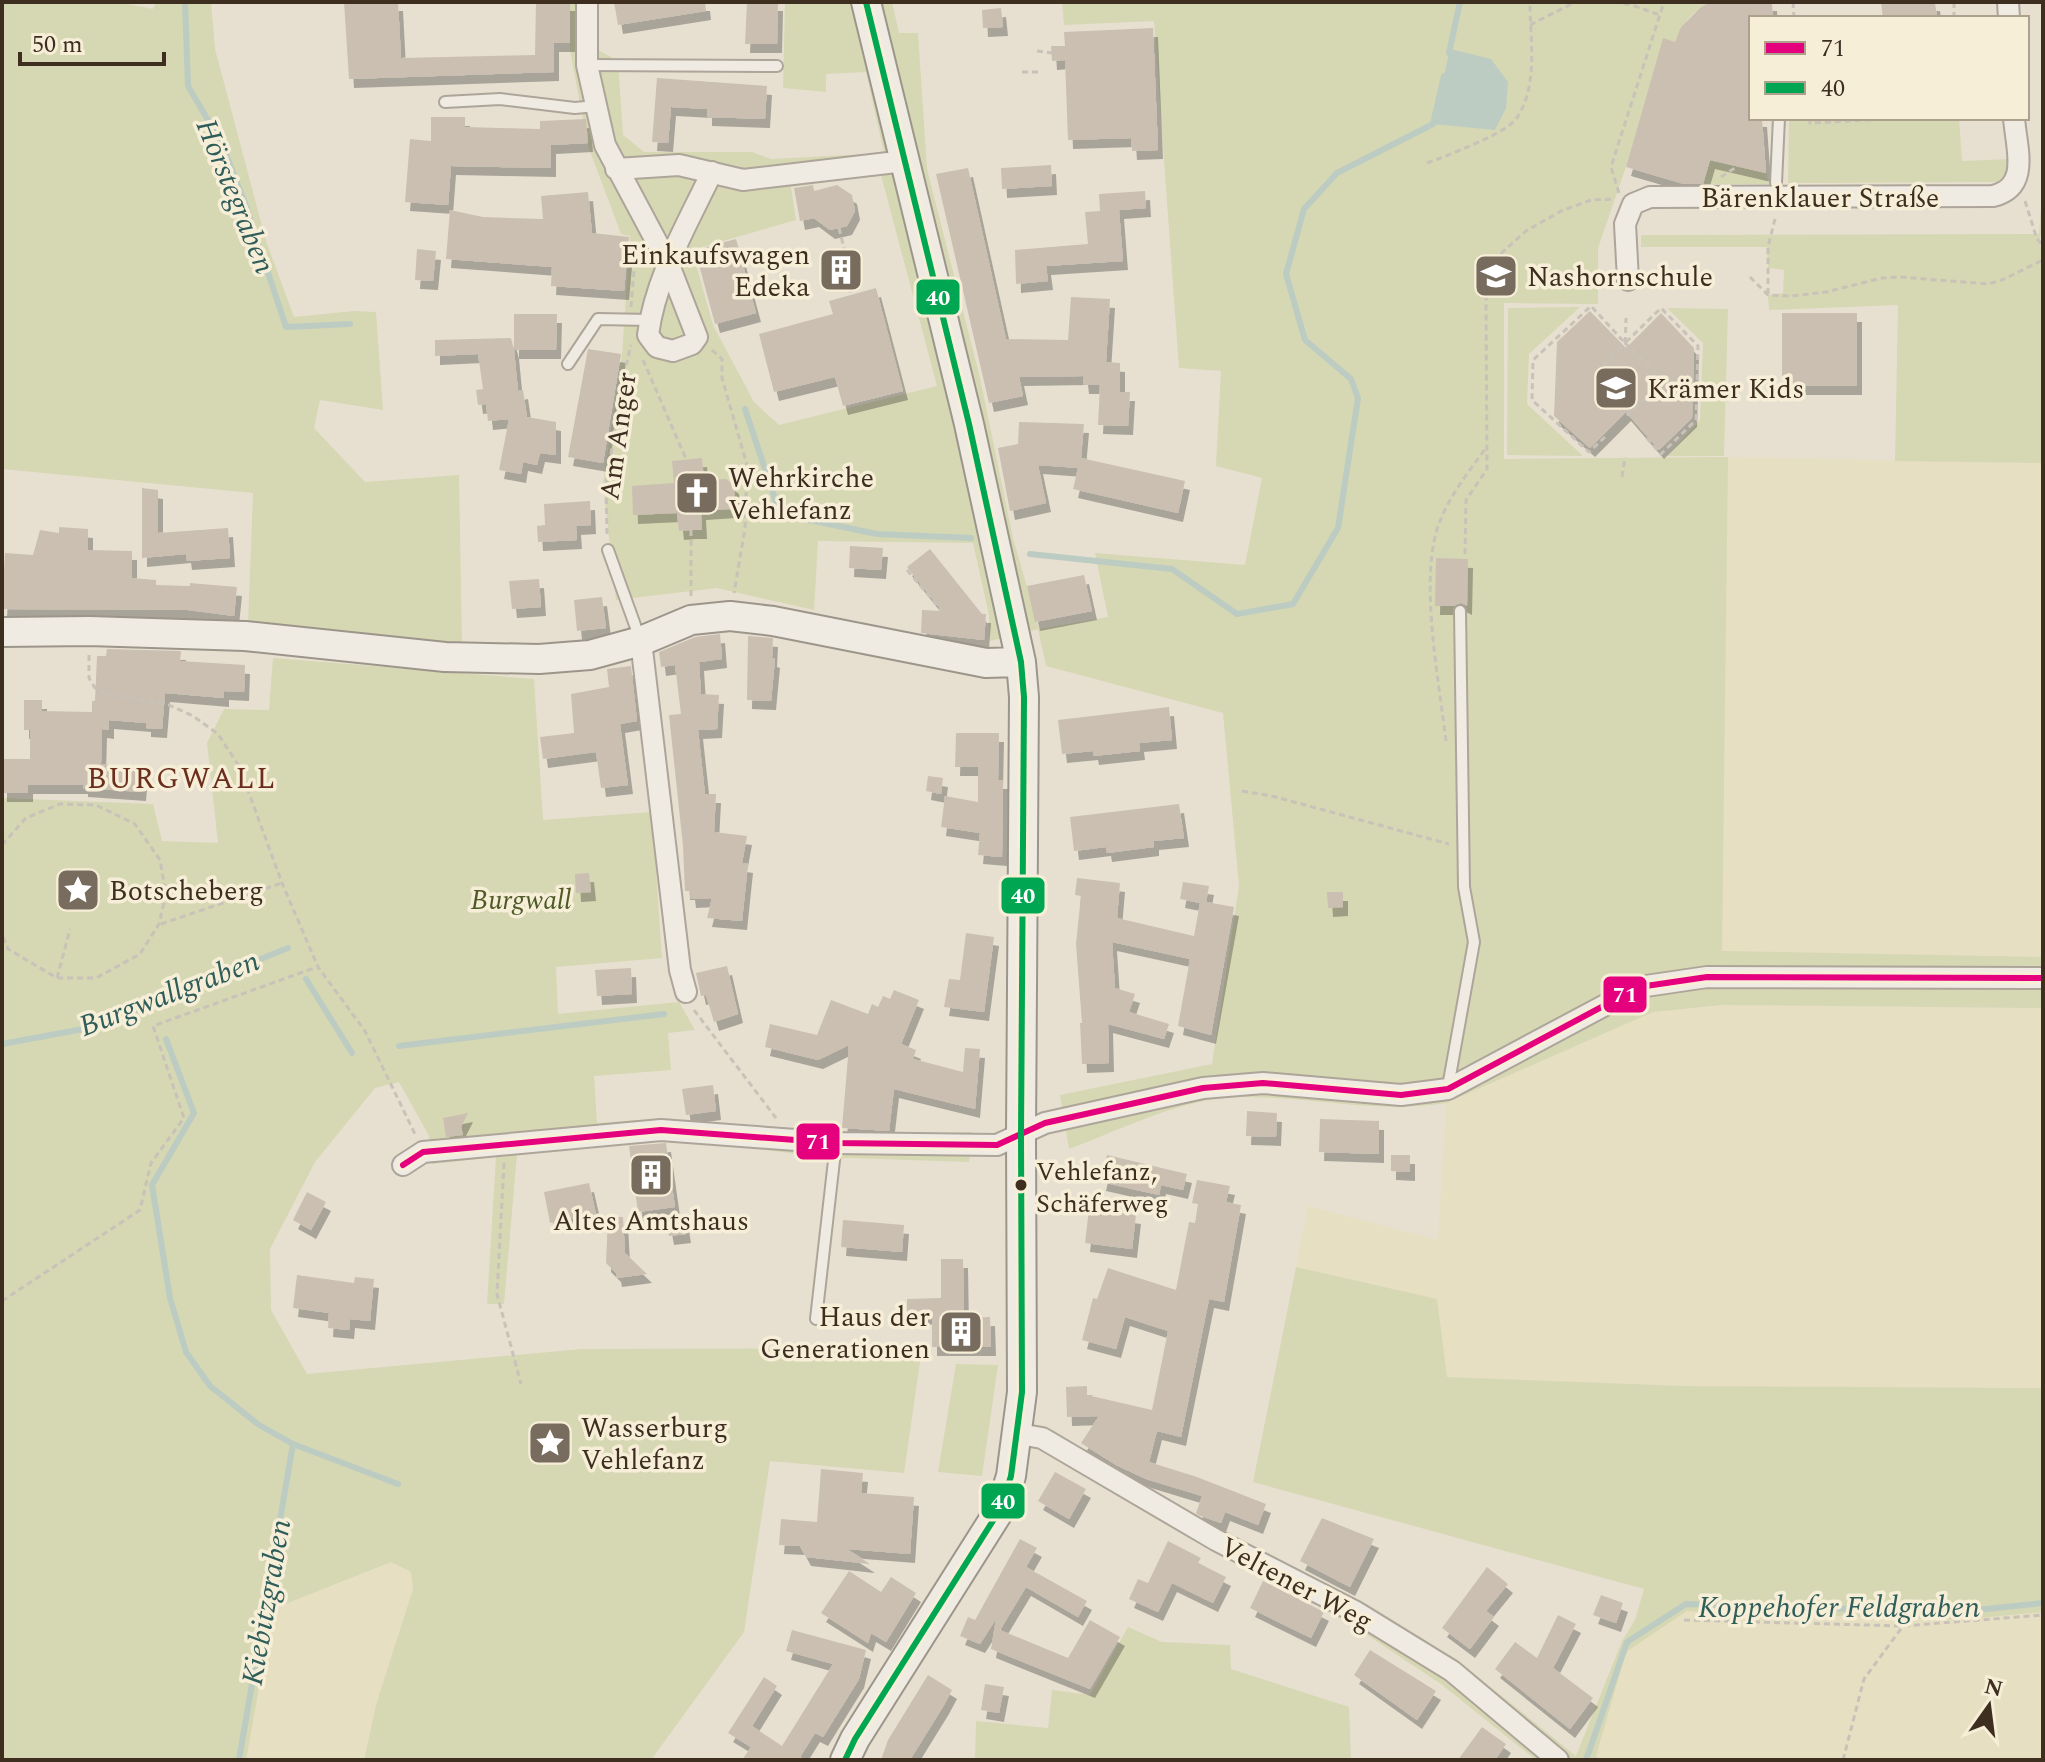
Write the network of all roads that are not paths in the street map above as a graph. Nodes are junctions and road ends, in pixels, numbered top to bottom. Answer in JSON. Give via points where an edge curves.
{"nodes":[{"id":1,"x":587,"y":2,"type":"edge"},
{"id":2,"x":866,"y":2,"type":"edge"},
{"id":3,"x":587,"y":65,"type":"junction"},
{"id":4,"x":777,"y":66,"type":"dead end"},
{"id":5,"x":445,"y":102,"type":"dead end"},
{"id":6,"x":596,"y":106,"type":"junction"},
{"id":7,"x":1779,"y":120,"type":"edge"},
{"id":8,"x":2014,"y":120,"type":"edge"},
{"id":9,"x":905,"y":161,"type":"junction"},
{"id":10,"x":616,"y":169,"type":"junction"},
{"id":11,"x":712,"y":172,"type":"junction"},
{"id":12,"x":1775,"y":190,"type":"junction"},
{"id":13,"x":669,"y":265,"type":"junction"},
{"id":14,"x":1628,"y":280,"type":"dead end"},
{"id":15,"x":650,"y":320,"type":"junction"},
{"id":16,"x":568,"y":364,"type":"dead end"},
{"id":17,"x":608,"y":550,"type":"road end"},
{"id":18,"x":1460,"y":611,"type":"dead end"},
{"id":19,"x":2,"y":632,"type":"edge"},
{"id":20,"x":641,"y":641,"type":"junction"},
{"id":21,"x":1021,"y":662,"type":"junction"},
{"id":22,"x":2043,"y":978,"type":"edge"},
{"id":23,"x":686,"y":992,"type":"road end"},
{"id":24,"x":1448,"y":1089,"type":"junction"},
{"id":25,"x":1021,"y":1134,"type":"junction"},
{"id":26,"x":836,"y":1143,"type":"junction"},
{"id":27,"x":403,"y":1165,"type":"dead end"},
{"id":28,"x":816,"y":1319,"type":"dead end"},
{"id":29,"x":1019,"y":1434,"type":"junction"},
{"id":30,"x":845,"y":1760,"type":"edge"},
{"id":31,"x":1558,"y":1760,"type":"edge"}],
"edges":[{"from":1,"to":3,"type":"street"},
{"from":2,"to":9,"type":"main road"},
{"from":3,"to":4,"type":"lane"},
{"from":3,"to":6,"type":"street"},
{"from":5,"to":6,"type":"lane","via":[[500,99]]},
{"from":6,"to":10,"type":"street"},
{"from":7,"to":12,"type":"lane"},
{"from":8,"to":12,"type":"street","name":"Bärenklauer Straße","via":[[2019,171],[2017,182],[2003,194]]},
{"from":9,"to":11,"type":"street","via":[[743,180]]},
{"from":9,"to":21,"type":"main road"},
{"from":10,"to":11,"type":"street","via":[[679,165]]},
{"from":10,"to":13,"type":"street"},
{"from":11,"to":13,"type":"street"},
{"from":12,"to":14,"type":"street","name":"Bärenklauer Straße","via":[[1650,197],[1633,204],[1625,224]]},
{"from":13,"to":15,"type":"street"},
{"from":13,"to":15,"type":"street","name":"Am Anger","via":[[697,337],[673,351],[657,347],[648,335]]},
{"from":15,"to":16,"type":"lane","via":[[598,319]]},
{"from":17,"to":20,"type":"lane"},
{"from":18,"to":24,"type":"lane","via":[[1464,887],[1474,942]]},
{"from":19,"to":20,"type":"main road","via":[[245,636],[445,657],[539,659],[590,655]]},
{"from":20,"to":21,"type":"main road","via":[[691,620],[730,616],[986,663]]},
{"from":20,"to":23,"type":"street"},
{"from":21,"to":25,"type":"main road"},
{"from":22,"to":24,"type":"street","via":[[1707,977],[1639,987]]},
{"from":24,"to":25,"type":"street","via":[[1401,1095],[1263,1083],[1203,1088],[1045,1123]]},
{"from":25,"to":26,"type":"street","via":[[997,1145]]},
{"from":25,"to":29,"type":"main road"},
{"from":26,"to":27,"type":"street","via":[[661,1130],[423,1152]]},
{"from":26,"to":28,"type":"lane"},
{"from":29,"to":30,"type":"main road","via":[[1001,1508]]},
{"from":29,"to":31,"type":"street","name":"Veltener Weg","via":[[1042,1438],[1216,1540],[1356,1612],[1452,1671]]}]}
